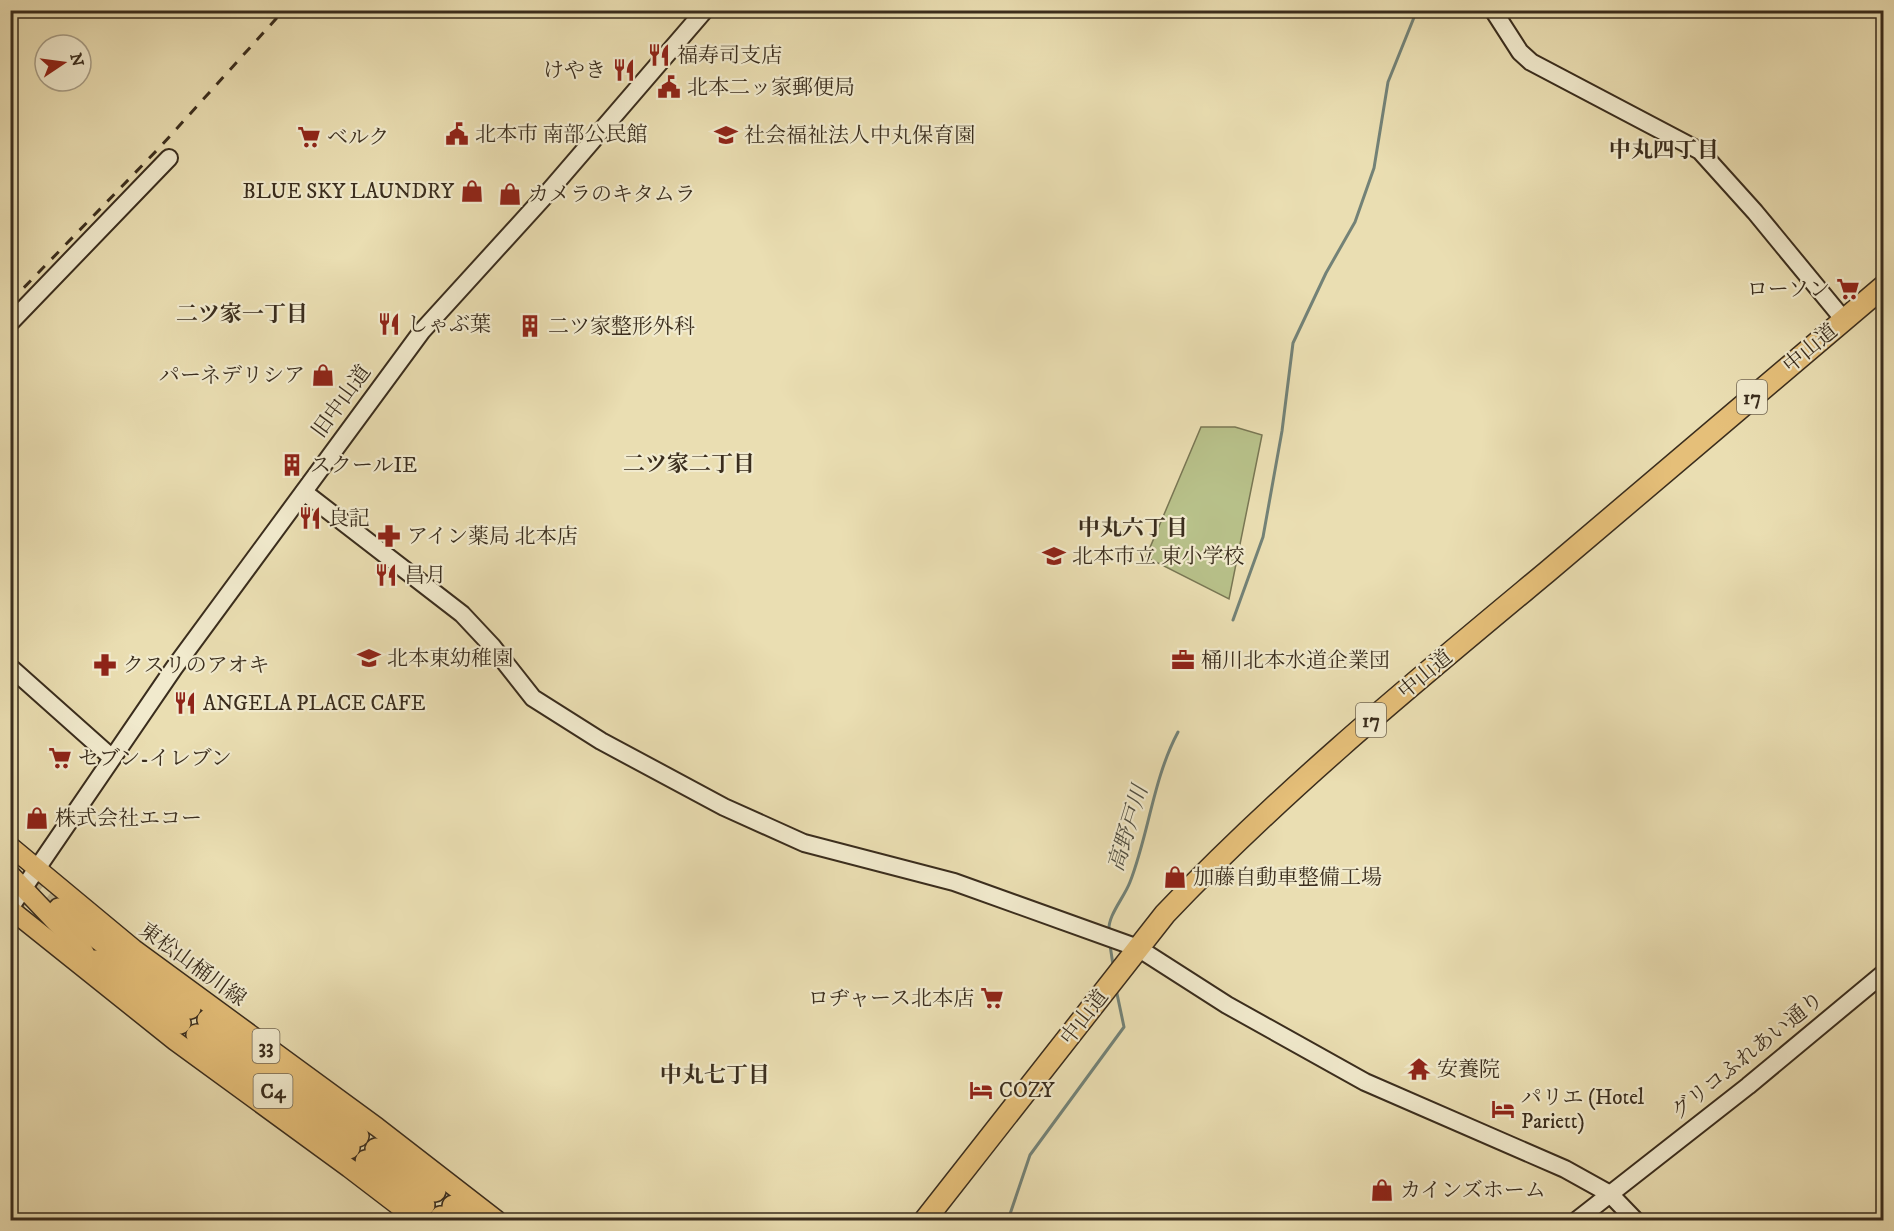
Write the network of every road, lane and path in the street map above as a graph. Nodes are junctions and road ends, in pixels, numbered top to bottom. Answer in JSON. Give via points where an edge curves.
{"nodes":[{"id":1,"x":705,"y":10,"type":"edge"},
{"id":2,"x":1493,"y":10,"type":"edge"},
{"id":3,"x":169,"y":158,"type":"dead end"},
{"id":4,"x":1884,"y":286,"type":"edge"},
{"id":5,"x":1884,"y":302,"type":"edge"},
{"id":6,"x":1844,"y":320,"type":"junction"},
{"id":7,"x":10,"y":323,"type":"edge"},
{"id":8,"x":304,"y":492,"type":"junction"},
{"id":9,"x":10,"y":667,"type":"edge"},
{"id":10,"x":111,"y":757,"type":"junction"},
{"id":11,"x":10,"y":846,"type":"edge"},
{"id":12,"x":38,"y":868,"type":"junction"},
{"id":13,"x":10,"y":874,"type":"edge"},
{"id":14,"x":25,"y":887,"type":"junction"},
{"id":15,"x":10,"y":909,"type":"edge"},
{"id":16,"x":59,"y":909,"type":"tunnel mouth"},
{"id":17,"x":1142,"y":951,"type":"junction"},
{"id":18,"x":96,"y":960,"type":"dead end"},
{"id":19,"x":1884,"y":973,"type":"edge"},
{"id":20,"x":104,"y":984,"type":"junction"},
{"id":21,"x":194,"y":1021,"type":"junction"},
{"id":22,"x":1610,"y":1194,"type":"junction"},
{"id":23,"x":425,"y":1205,"type":"edge"},
{"id":24,"x":446,"y":1215,"type":"edge"},
{"id":25,"x":470,"y":1221,"type":"edge"},
{"id":26,"x":497,"y":1221,"type":"edge"},
{"id":27,"x":925,"y":1221,"type":"edge"},
{"id":28,"x":939,"y":1221,"type":"edge"},
{"id":29,"x":1577,"y":1221,"type":"edge"},
{"id":30,"x":1635,"y":1221,"type":"edge"}],
"edges":[{"from":1,"to":8,"type":"street","name":"旧中山道","via":[[422,331]]},
{"from":2,"to":6,"type":"street","via":[[1531,62],[1700,151]]},
{"from":3,"to":7,"type":"street"},
{"from":4,"to":6,"type":"highway","name":"中山道","number":"17"},
{"from":5,"to":17,"type":"highway","name":"中山道","number":"17","via":[[1270,823]]},
{"from":6,"to":17,"type":"highway","name":"中山道","number":"17","via":[[1292,789],[1164,914]]},
{"from":8,"to":10,"type":"street","name":"旧中山道"},
{"from":8,"to":17,"type":"street","via":[[462,614],[532,698],[601,741],[724,807],[804,843],[954,882]]},
{"from":9,"to":10,"type":"street"},
{"from":10,"to":12,"type":"street","name":"旧中山道"},
{"from":11,"to":12,"type":"main road","name":"東松山桶川線","number":"33"},
{"from":12,"to":14,"type":"street","name":"旧中山道"},
{"from":12,"to":26,"type":"main road","name":"東松山桶川線","number":"33","via":[[134,949],[358,1113]]},
{"from":13,"to":14,"type":"main road","number":"33"},
{"from":14,"to":15,"type":"street","name":"旧中山道"},
{"from":14,"to":20,"type":"main road","number":"33","via":[[84,952]]},
{"from":15,"to":20,"type":"main road","number":"33"},
{"from":16,"to":21,"type":"highway","number":"C4"},
{"from":17,"to":22,"type":"street","via":[[1227,1005],[1365,1082],[1565,1169]]},
{"from":17,"to":27,"type":"highway","name":"中山道","number":"17"},
{"from":17,"to":28,"type":"highway","name":"中山道","number":"17"},
{"from":18,"to":21,"type":"highway","number":"C4"},
{"from":19,"to":22,"type":"street","name":"グリコふれあい通り"},
{"from":20,"to":23,"type":"main road","number":"33","via":[[349,1168]]},
{"from":21,"to":23,"type":"highway","number":"C4","via":[[362,1148]]},
{"from":22,"to":29,"type":"street","name":"グリコふれあい通り"},
{"from":22,"to":30,"type":"street"},
{"from":24,"to":25,"type":"highway"}]}
